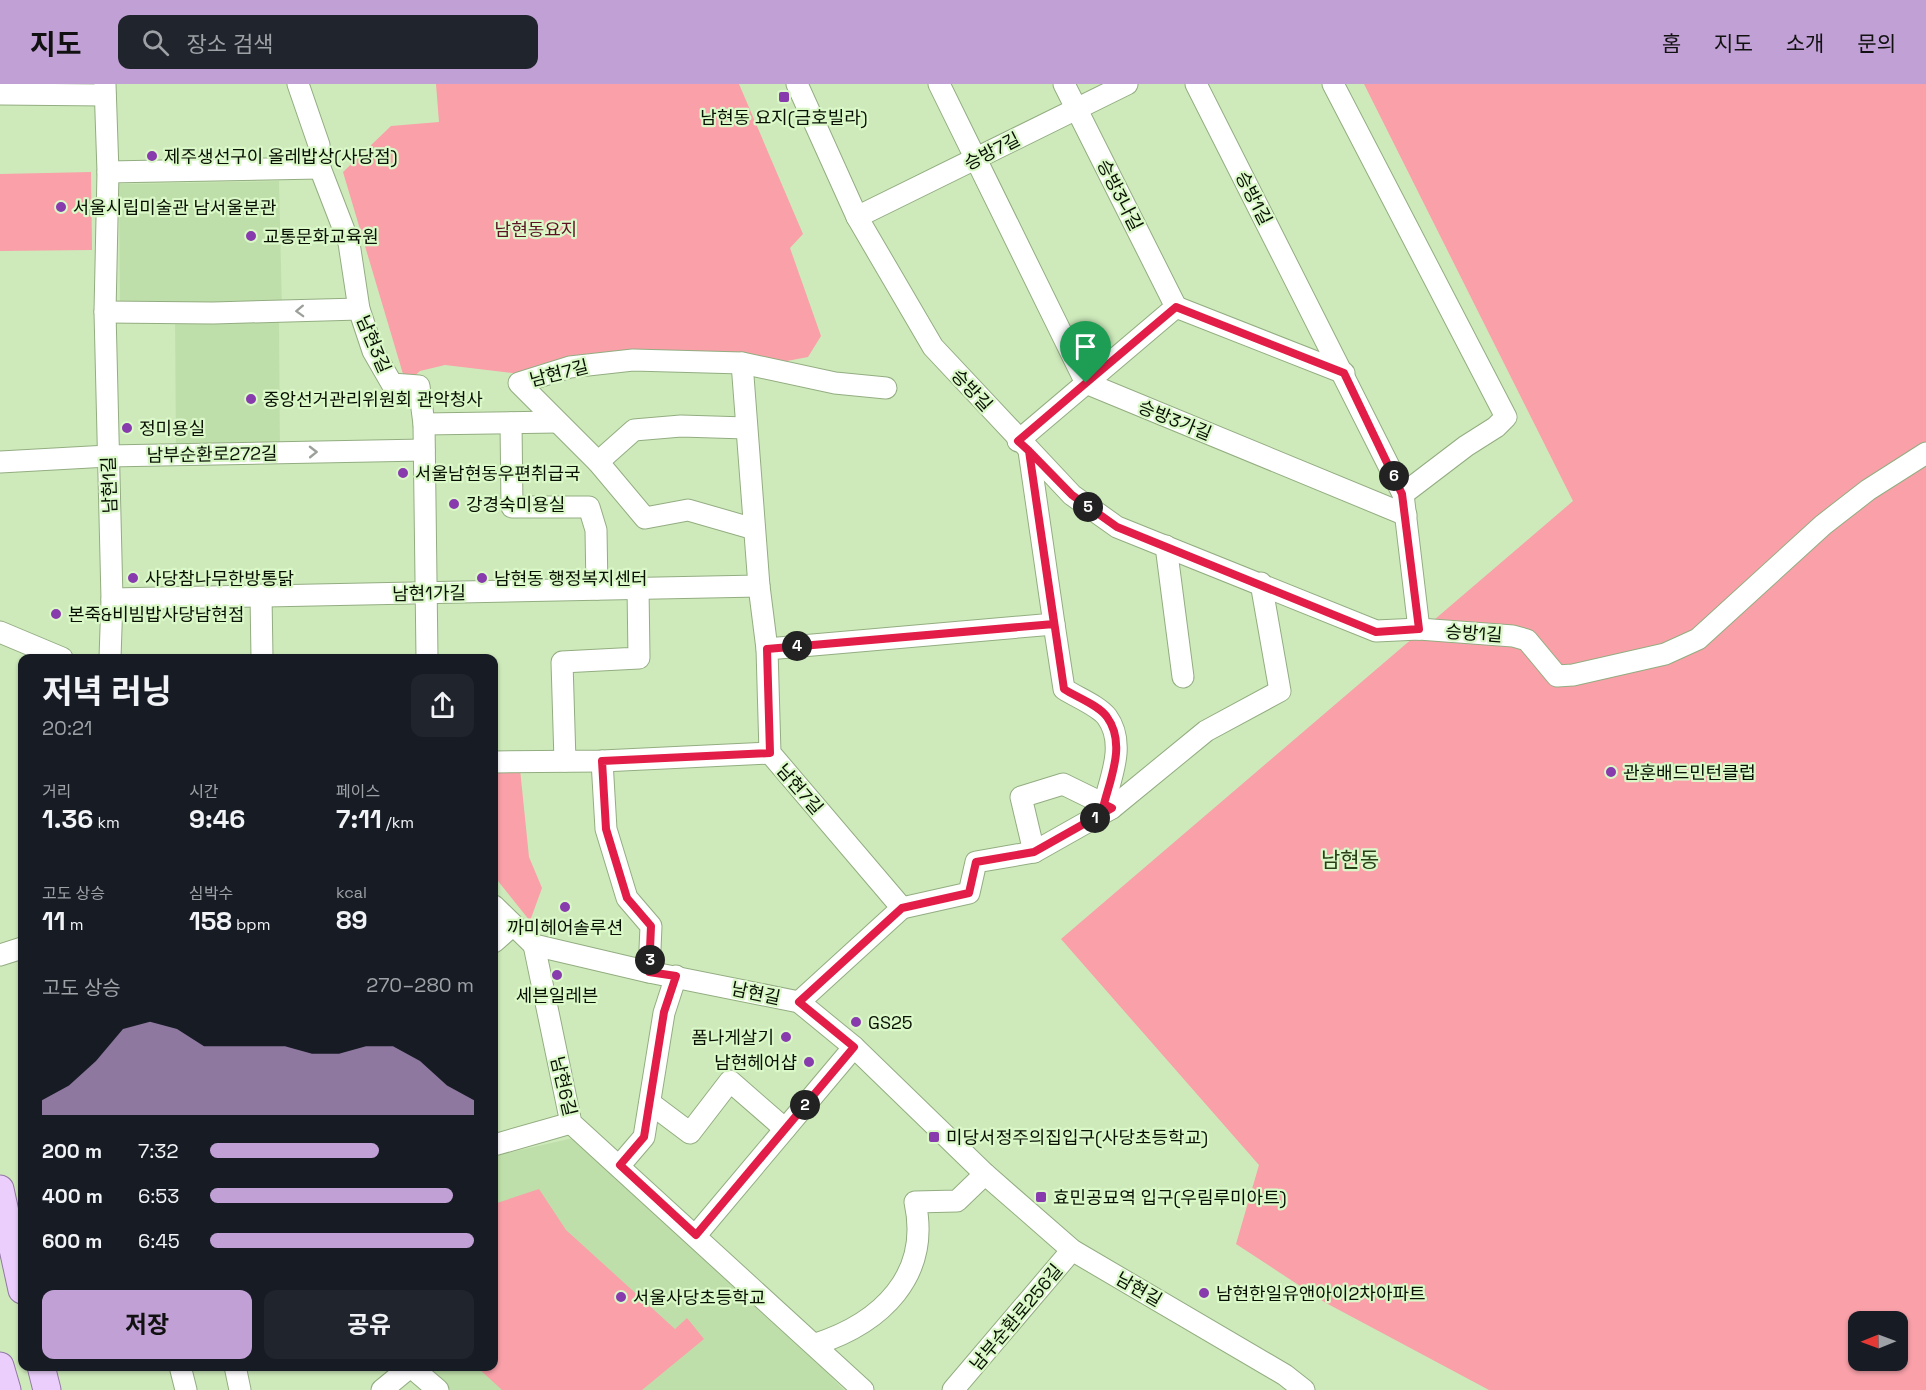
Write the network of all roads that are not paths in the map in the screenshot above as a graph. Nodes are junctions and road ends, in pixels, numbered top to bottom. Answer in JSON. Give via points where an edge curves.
{"nodes":[{"id":1,"x":298,"y":84,"type":"edge"},
{"id":2,"x":797,"y":84,"type":"edge"},
{"id":3,"x":939,"y":84,"type":"edge"},
{"id":4,"x":1064,"y":84,"type":"edge"},
{"id":5,"x":1127,"y":84,"type":"edge"},
{"id":6,"x":1196,"y":84,"type":"edge"},
{"id":7,"x":1333,"y":84,"type":"edge"},
{"id":8,"x":105,"y":90,"type":"edge"},
{"id":9,"x":0,"y":94,"type":"edge"},
{"id":10,"x":1076,"y":109,"type":"junction"},
{"id":11,"x":977,"y":159,"type":"junction"},
{"id":12,"x":320,"y":168,"type":"junction"},
{"id":13,"x":108,"y":172,"type":"junction"},
{"id":14,"x":857,"y":217,"type":"junction"},
{"id":15,"x":1176,"y":307,"type":"junction"},
{"id":16,"x":359,"y":309,"type":"junction"},
{"id":17,"x":105,"y":312,"type":"junction"},
{"id":18,"x":742,"y":363,"type":"junction"},
{"id":19,"x":1344,"y":373,"type":"junction"},
{"id":20,"x":1086,"y":383,"type":"junction"},
{"id":21,"x":886,"y":388,"type":"dead end"},
{"id":22,"x":557,"y":422,"type":"junction"},
{"id":23,"x":511,"y":423,"type":"junction"},
{"id":24,"x":424,"y":424,"type":"junction"},
{"id":25,"x":746,"y":428,"type":"junction"},
{"id":26,"x":1024,"y":446,"type":"junction"},
{"id":27,"x":423,"y":450,"type":"junction"},
{"id":28,"x":1926,"y":453,"type":"edge"},
{"id":29,"x":108,"y":456,"type":"junction"},
{"id":30,"x":0,"y":462,"type":"edge"},
{"id":31,"x":598,"y":462,"type":"junction"},
{"id":32,"x":1402,"y":494,"type":"junction"},
{"id":33,"x":1406,"y":515,"type":"junction"},
{"id":34,"x":754,"y":529,"type":"junction"},
{"id":35,"x":1166,"y":546,"type":"junction"},
{"id":36,"x":1261,"y":583,"type":"junction"},
{"id":37,"x":759,"y":586,"type":"junction"},
{"id":38,"x":638,"y":587,"type":"junction"},
{"id":39,"x":597,"y":589,"type":"junction"},
{"id":40,"x":425,"y":594,"type":"junction"},
{"id":41,"x":261,"y":595,"type":"junction"},
{"id":42,"x":112,"y":598,"type":"junction"},
{"id":43,"x":1054,"y":624,"type":"junction"},
{"id":44,"x":1419,"y":629,"type":"junction"},
{"id":45,"x":0,"y":632,"type":"edge"},
{"id":46,"x":767,"y":649,"type":"junction"},
{"id":47,"x":52,"y":654,"type":"edge"},
{"id":48,"x":110,"y":654,"type":"edge"},
{"id":49,"x":262,"y":654,"type":"edge"},
{"id":50,"x":427,"y":654,"type":"edge"},
{"id":51,"x":1183,"y":677,"type":"dead end"},
{"id":52,"x":770,"y":753,"type":"junction"},
{"id":53,"x":565,"y":761,"type":"junction"},
{"id":54,"x":602,"y":761,"type":"junction"},
{"id":55,"x":498,"y":762,"type":"edge"},
{"id":56,"x":1108,"y":806,"type":"junction"},
{"id":57,"x":1034,"y":852,"type":"junction"},
{"id":58,"x":902,"y":908,"type":"junction"},
{"id":59,"x":498,"y":910,"type":"edge"},
{"id":60,"x":512,"y":926,"type":"junction"},
{"id":61,"x":498,"y":938,"type":"edge"},
{"id":62,"x":534,"y":945,"type":"junction"},
{"id":63,"x":18,"y":949,"type":"edge"},
{"id":64,"x":0,"y":955,"type":"edge"},
{"id":65,"x":649,"y":972,"type":"junction"},
{"id":66,"x":676,"y":976,"type":"junction"},
{"id":67,"x":799,"y":1002,"type":"junction"},
{"id":68,"x":854,"y":1047,"type":"junction"},
{"id":69,"x":650,"y":1103,"type":"junction"},
{"id":70,"x":571,"y":1123,"type":"junction"},
{"id":71,"x":785,"y":1129,"type":"junction"},
{"id":72,"x":498,"y":1143,"type":"edge"},
{"id":73,"x":620,"y":1165,"type":"junction"},
{"id":74,"x":985,"y":1174,"type":"junction"},
{"id":75,"x":0,"y":1189,"type":"edge"},
{"id":76,"x":696,"y":1235,"type":"junction"},
{"id":77,"x":1072,"y":1250,"type":"junction"},
{"id":78,"x":18,"y":1256,"type":"edge"},
{"id":79,"x":816,"y":1344,"type":"junction"},
{"id":80,"x":0,"y":1366,"type":"edge"},
{"id":81,"x":42,"y":1371,"type":"edge"},
{"id":82,"x":181,"y":1371,"type":"edge"},
{"id":83,"x":236,"y":1371,"type":"edge"},
{"id":84,"x":405,"y":1371,"type":"edge"},
{"id":85,"x":415,"y":1371,"type":"edge"},
{"id":86,"x":1281,"y":1383,"type":"edge"},
{"id":87,"x":961,"y":1388,"type":"edge"},
{"id":88,"x":7,"y":1390,"type":"edge"},
{"id":89,"x":47,"y":1390,"type":"edge"},
{"id":90,"x":186,"y":1390,"type":"edge"},
{"id":91,"x":240,"y":1390,"type":"edge"},
{"id":92,"x":382,"y":1390,"type":"edge"},
{"id":93,"x":438,"y":1390,"type":"edge"},
{"id":94,"x":863,"y":1390,"type":"edge"},
{"id":95,"x":1304,"y":1390,"type":"edge"}],
"edges":[{"from":1,"to":12,"type":"street","name":"남현3길","via":[[319,145]]},
{"from":2,"to":14,"type":"street","name":"승방길"},
{"from":3,"to":11,"type":"street"},
{"from":4,"to":10,"type":"street","name":"승방3나길"},
{"from":5,"to":10,"type":"street","name":"승방7길"},
{"from":6,"to":19,"type":"street","name":"승방1길"},
{"from":7,"to":32,"type":"street","via":[[1506,417]]},
{"from":8,"to":9,"type":"street"},
{"from":8,"to":13,"type":"street","name":"남현1길"},
{"from":10,"to":11,"type":"street","name":"승방7길"},
{"from":10,"to":15,"type":"street","name":"승방3나길"},
{"from":11,"to":14,"type":"street","name":"승방7길"},
{"from":11,"to":20,"type":"street"},
{"from":12,"to":13,"type":"street"},
{"from":12,"to":16,"type":"street","name":"남현3길","via":[[349,243]]},
{"from":13,"to":17,"type":"street","name":"남현1길"},
{"from":14,"to":26,"type":"street","name":"승방길","via":[[933,347]]},
{"from":15,"to":19,"type":"street"},
{"from":15,"to":20,"type":"street"},
{"from":16,"to":17,"type":"street","one_way":true},
{"from":16,"to":24,"type":"street","name":"남현3길","via":[[373,351],[392,384],[419,386]]},
{"from":17,"to":29,"type":"street","name":"남현1길"},
{"from":18,"to":21,"type":"street","name":"남현7길","via":[[835,383]]},
{"from":18,"to":22,"type":"street","name":"남현7길","via":[[633,360],[570,367],[519,383]]},
{"from":18,"to":25,"type":"street","name":"남현7길"},
{"from":19,"to":32,"type":"street","name":"승방1길"},
{"from":20,"to":26,"type":"street"},
{"from":20,"to":33,"type":"street","name":"승방3가길"},
{"from":22,"to":23,"type":"street"},
{"from":22,"to":31,"type":"street"},
{"from":23,"to":24,"type":"street"},
{"from":23,"to":39,"type":"street","via":[[512,507],[589,507],[596,530]]},
{"from":24,"to":27,"type":"street","name":"남현3길"},
{"from":25,"to":31,"type":"street","via":[[634,429]]},
{"from":25,"to":34,"type":"street","name":"남현7길"},
{"from":26,"to":35,"type":"street","name":"승방길","via":[[1072,495],[1117,527]]},
{"from":26,"to":43,"type":"street"},
{"from":29,"to":27,"type":"street","name":"남부순환로272길","one_way":true},
{"from":27,"to":40,"type":"street","name":"남현3길"},
{"from":28,"to":44,"type":"street","name":"승방1길","via":[[1822,525],[1698,639],[1665,654],[1557,676],[1527,640]]},
{"from":29,"to":30,"type":"street","name":"남부순환로272길"},
{"from":29,"to":42,"type":"street","name":"남현1길"},
{"from":31,"to":34,"type":"street","via":[[645,518],[688,510]]},
{"from":32,"to":33,"type":"street","name":"승방1길"},
{"from":33,"to":44,"type":"street","name":"승방1길"},
{"from":34,"to":37,"type":"street","name":"남현7길"},
{"from":35,"to":36,"type":"street","name":"승방길"},
{"from":35,"to":51,"type":"street"},
{"from":36,"to":44,"type":"street","name":"승방길","via":[[1376,632]]},
{"from":36,"to":56,"type":"street","via":[[1280,691],[1206,731]]},
{"from":37,"to":38,"type":"street","name":"남현1가길"},
{"from":37,"to":46,"type":"street","name":"남현7길"},
{"from":38,"to":39,"type":"street","name":"남현1가길"},
{"from":38,"to":53,"type":"street","via":[[639,658],[562,662]]},
{"from":39,"to":40,"type":"street","name":"남현1가길"},
{"from":40,"to":41,"type":"street","name":"남현1가길"},
{"from":40,"to":50,"type":"street","name":"남현3길"},
{"from":41,"to":42,"type":"street","name":"남현1가길"},
{"from":41,"to":49,"type":"street"},
{"from":42,"to":48,"type":"street","name":"남현1길"},
{"from":43,"to":46,"type":"street"},
{"from":43,"to":56,"type":"street","via":[[1064,689],[1102,712],[1111,726],[1117,752]]},
{"from":45,"to":47,"type":"street"},
{"from":46,"to":52,"type":"street","name":"남현7길"},
{"from":52,"to":54,"type":"street"},
{"from":52,"to":58,"type":"street","name":"남현7길"},
{"from":53,"to":54,"type":"street"},
{"from":53,"to":55,"type":"street"},
{"from":54,"to":65,"type":"street","via":[[606,829],[627,898],[651,926]]},
{"from":56,"to":57,"type":"street"},
{"from":56,"to":57,"type":"street","via":[[1064,784],[1021,797]]},
{"from":57,"to":58,"type":"street","via":[[976,862],[969,893]]},
{"from":58,"to":67,"type":"street"},
{"from":59,"to":60,"type":"street","name":"남현길"},
{"from":60,"to":61,"type":"street"},
{"from":60,"to":62,"type":"street","name":"남현길"},
{"from":62,"to":65,"type":"street","name":"남현길"},
{"from":62,"to":70,"type":"street","name":"남현6길"},
{"from":63,"to":64,"type":"street"},
{"from":65,"to":66,"type":"street","name":"남현길"},
{"from":66,"to":67,"type":"street","name":"남현길"},
{"from":66,"to":69,"type":"street","via":[[664,1012]]},
{"from":67,"to":68,"type":"street","name":"남현길"},
{"from":68,"to":71,"type":"street"},
{"from":68,"to":74,"type":"street","name":"남현길"},
{"from":69,"to":71,"type":"street","via":[[690,1133],[730,1081]]},
{"from":69,"to":73,"type":"street","via":[[644,1137]]},
{"from":70,"to":72,"type":"street"},
{"from":70,"to":73,"type":"street","name":"남현6길"},
{"from":71,"to":76,"type":"street"},
{"from":73,"to":76,"type":"street","name":"남현6길"},
{"from":74,"to":77,"type":"street","name":"남현길"},
{"from":74,"to":79,"type":"street","via":[[957,1201],[915,1202],[919,1220],[916,1241],[908,1274],[898,1293],[861,1325]]},
{"from":75,"to":78,"type":"main road"},
{"from":76,"to":79,"type":"street","name":"남현6길"},
{"from":77,"to":86,"type":"street","name":"남현길"},
{"from":77,"to":87,"type":"street","name":"남부순환로256길"},
{"from":79,"to":94,"type":"street","name":"남현6길"},
{"from":80,"to":88,"type":"main road"},
{"from":81,"to":89,"type":"main road"},
{"from":82,"to":90,"type":"street"},
{"from":83,"to":91,"type":"street"},
{"from":84,"to":92,"type":"street"},
{"from":85,"to":93,"type":"street"},
{"from":86,"to":95,"type":"street","name":"남현길"}]}
